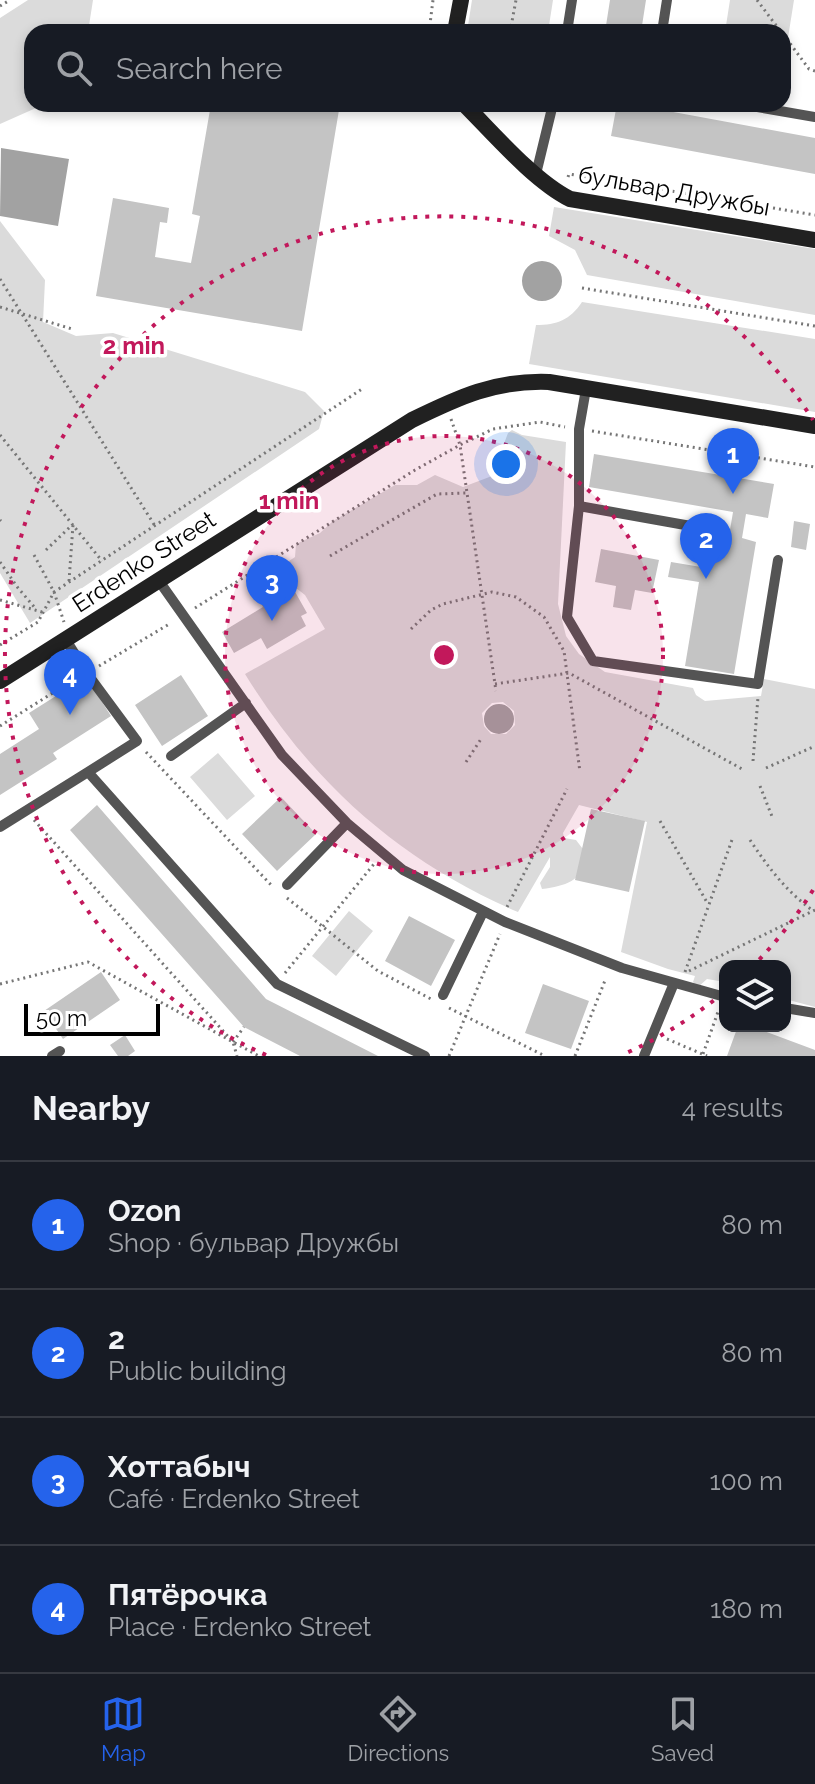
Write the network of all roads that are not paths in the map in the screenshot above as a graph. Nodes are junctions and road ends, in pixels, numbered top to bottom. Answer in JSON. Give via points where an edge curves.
{"nodes":[{"id":1,"x":461,"y":0,"type":"edge"},
{"id":2,"x":572,"y":0,"type":"edge"},
{"id":3,"x":667,"y":0,"type":"edge"},
{"id":4,"x":456,"y":24,"type":"edge"},
{"id":5,"x":568,"y":24,"type":"edge"},
{"id":6,"x":663,"y":24,"type":"edge"},
{"id":7,"x":472,"y":112,"type":"edge"},
{"id":8,"x":551,"y":112,"type":"edge"},
{"id":9,"x":786,"y":112,"type":"edge"},
{"id":10,"x":815,"y":117,"type":"edge"},
{"id":11,"x":536,"y":174,"type":"junction"},
{"id":12,"x":815,"y":240,"type":"edge"},
{"id":13,"x":586,"y":389,"type":"junction"},
{"id":14,"x":815,"y":426,"type":"edge"},
{"id":15,"x":579,"y":506,"type":"junction"},
{"id":16,"x":702,"y":528,"type":"dead end"},
{"id":17,"x":778,"y":560,"type":"dead end"},
{"id":18,"x":159,"y":581,"type":"junction"},
{"id":19,"x":66,"y":640,"type":"junction"},
{"id":20,"x":0,"y":681,"type":"edge"},
{"id":21,"x":246,"y":703,"type":"junction"},
{"id":22,"x":171,"y":756,"type":"dead end"},
{"id":23,"x":88,"y":772,"type":"junction"},
{"id":24,"x":347,"y":823,"type":"junction"},
{"id":25,"x":0,"y":827,"type":"edge"},
{"id":26,"x":287,"y":885,"type":"dead end"},
{"id":27,"x":483,"y":912,"type":"junction"},
{"id":28,"x":674,"y":983,"type":"junction"},
{"id":29,"x":443,"y":995,"type":"dead end"},
{"id":30,"x":719,"y":996,"type":"edge"},
{"id":31,"x":791,"y":1009,"type":"edge"},
{"id":32,"x":815,"y":1013,"type":"edge"},
{"id":33,"x":425,"y":1056,"type":"edge"},
{"id":34,"x":644,"y":1056,"type":"edge"}],
"edges":[{"from":1,"to":4,"type":"main road"},
{"from":2,"to":5,"type":"lane"},
{"from":3,"to":6,"type":"lane"},
{"from":7,"to":11,"type":"main road","name":"бульвар Дружбы"},
{"from":8,"to":11,"type":"lane"},
{"from":9,"to":10,"type":"lane"},
{"from":11,"to":12,"type":"main road","name":"бульвар Дружбы","via":[[570,199]]},
{"from":13,"to":14,"type":"main road"},
{"from":13,"to":15,"type":"lane","via":[[579,429]]},
{"from":13,"to":18,"type":"main road","name":"Erdenko Street","via":[[523,381],[479,389],[445,403]]},
{"from":15,"to":16,"type":"lane"},
{"from":15,"to":17,"type":"lane","via":[[567,617],[593,661],[758,684]]},
{"from":18,"to":19,"type":"main road","name":"Erdenko Street"},
{"from":18,"to":21,"type":"lane"},
{"from":19,"to":20,"type":"main road","name":"Erdenko Street"},
{"from":19,"to":23,"type":"lane","via":[[137,741]]},
{"from":21,"to":22,"type":"lane"},
{"from":21,"to":24,"type":"lane","via":[[282,755]]},
{"from":23,"to":25,"type":"lane"},
{"from":23,"to":33,"type":"lane","via":[[277,984]]},
{"from":24,"to":26,"type":"lane"},
{"from":24,"to":27,"type":"lane","via":[[403,870]]},
{"from":27,"to":28,"type":"lane"},
{"from":27,"to":29,"type":"lane"},
{"from":28,"to":30,"type":"lane"},
{"from":28,"to":34,"type":"lane"},
{"from":31,"to":32,"type":"lane"}]}
